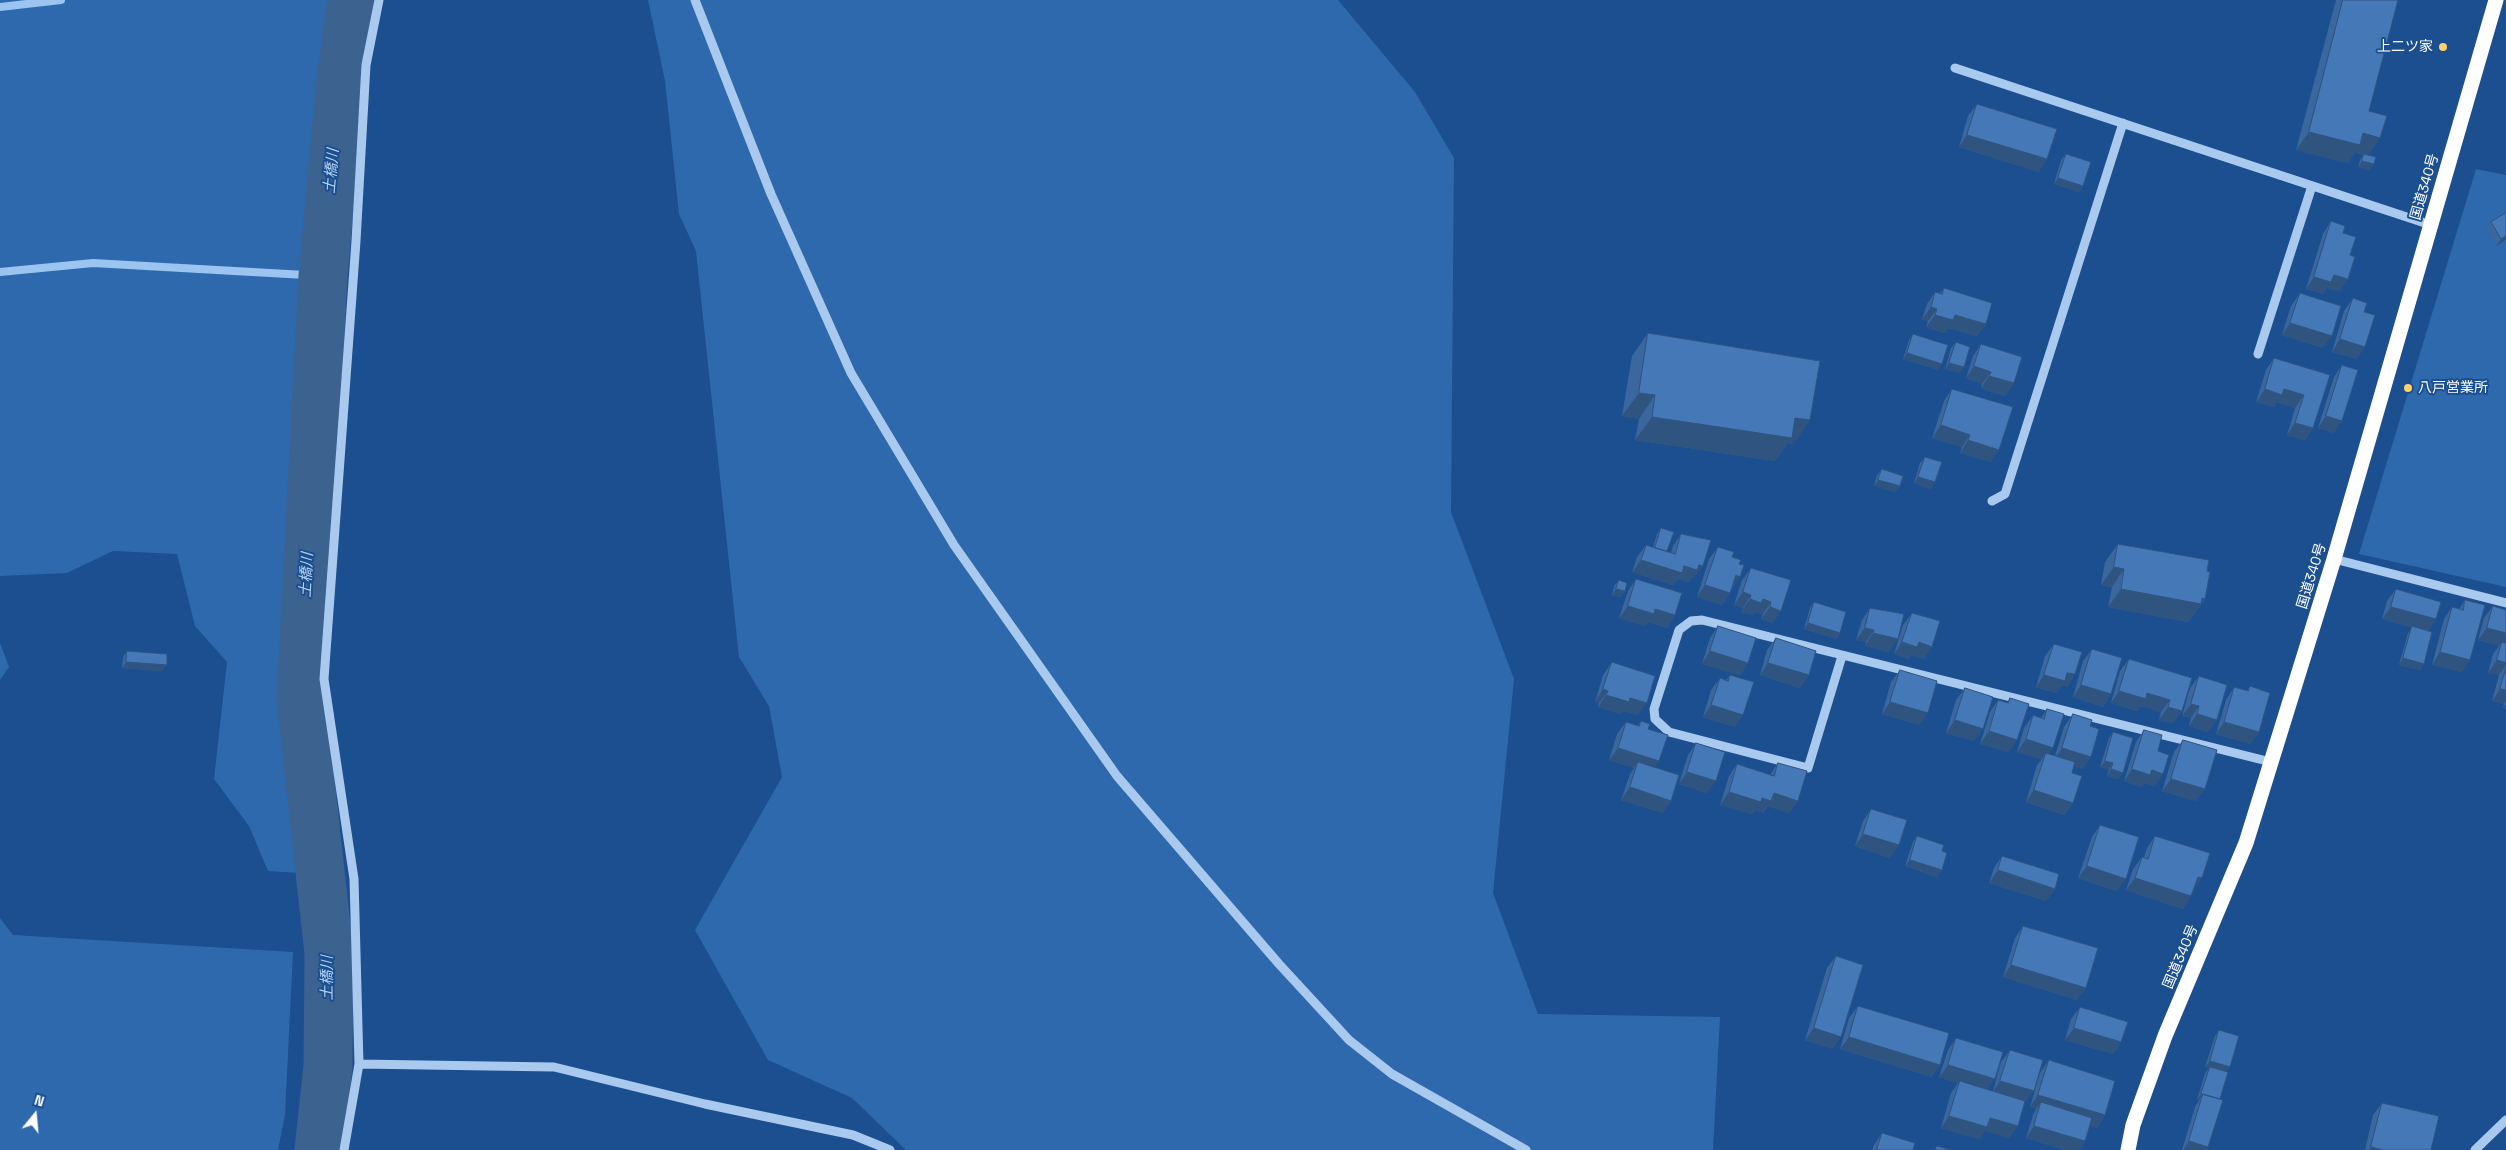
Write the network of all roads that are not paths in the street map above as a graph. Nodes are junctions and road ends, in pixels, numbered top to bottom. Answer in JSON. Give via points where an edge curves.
{"nodes":[{"id":1,"x":379,"y":0,"type":"edge"},
{"id":2,"x":695,"y":0,"type":"edge"},
{"id":3,"x":2496,"y":0,"type":"edge"},
{"id":4,"x":1955,"y":68,"type":"dead end"},
{"id":5,"x":2122,"y":123,"type":"junction"},
{"id":6,"x":2312,"y":186,"type":"junction"},
{"id":7,"x":2431,"y":225,"type":"junction"},
{"id":8,"x":2258,"y":354,"type":"dead end"},
{"id":9,"x":1992,"y":501,"type":"dead end"},
{"id":10,"x":2334,"y":559,"type":"junction"},
{"id":11,"x":2506,"y":603,"type":"edge"},
{"id":12,"x":1842,"y":656,"type":"junction"},
{"id":13,"x":2271,"y":762,"type":"junction"},
{"id":14,"x":359,"y":1064,"type":"junction"},
{"id":15,"x":2506,"y":1120,"type":"edge"},
{"id":16,"x":344,"y":1150,"type":"edge"},
{"id":17,"x":890,"y":1150,"type":"edge"},
{"id":18,"x":1526,"y":1150,"type":"edge"},
{"id":19,"x":2128,"y":1150,"type":"edge"},
{"id":20,"x":2475,"y":1150,"type":"edge"}],
"edges":[{"from":1,"to":14,"type":"street","via":[[366,65],[324,680],[354,879]]},
{"from":2,"to":18,"type":"street","via":[[771,194],[851,374],[954,545],[1117,776],[1349,1040],[1392,1074]]},
{"from":3,"to":7,"type":"highway","name":"国道340号"},
{"from":4,"to":5,"type":"street"},
{"from":5,"to":6,"type":"street"},
{"from":5,"to":9,"type":"street","via":[[2005,494]]},
{"from":6,"to":7,"type":"street"},
{"from":6,"to":8,"type":"street"},
{"from":7,"to":10,"type":"highway","name":"国道340号"},
{"from":10,"to":11,"type":"street"},
{"from":10,"to":13,"type":"highway","name":"国道340号"},
{"from":12,"to":12,"type":"street","via":[[1702,620],[1692,621],[1679,630],[1654,710],[1655,720],[1669,732],[1808,768]]},
{"from":12,"to":13,"type":"street"},
{"from":13,"to":19,"type":"highway","name":"国道340号","via":[[2246,844],[2164,1036],[2133,1125]]},
{"from":14,"to":16,"type":"street"},
{"from":14,"to":17,"type":"street","via":[[554,1067],[854,1135]]},
{"from":15,"to":20,"type":"street"}]}
